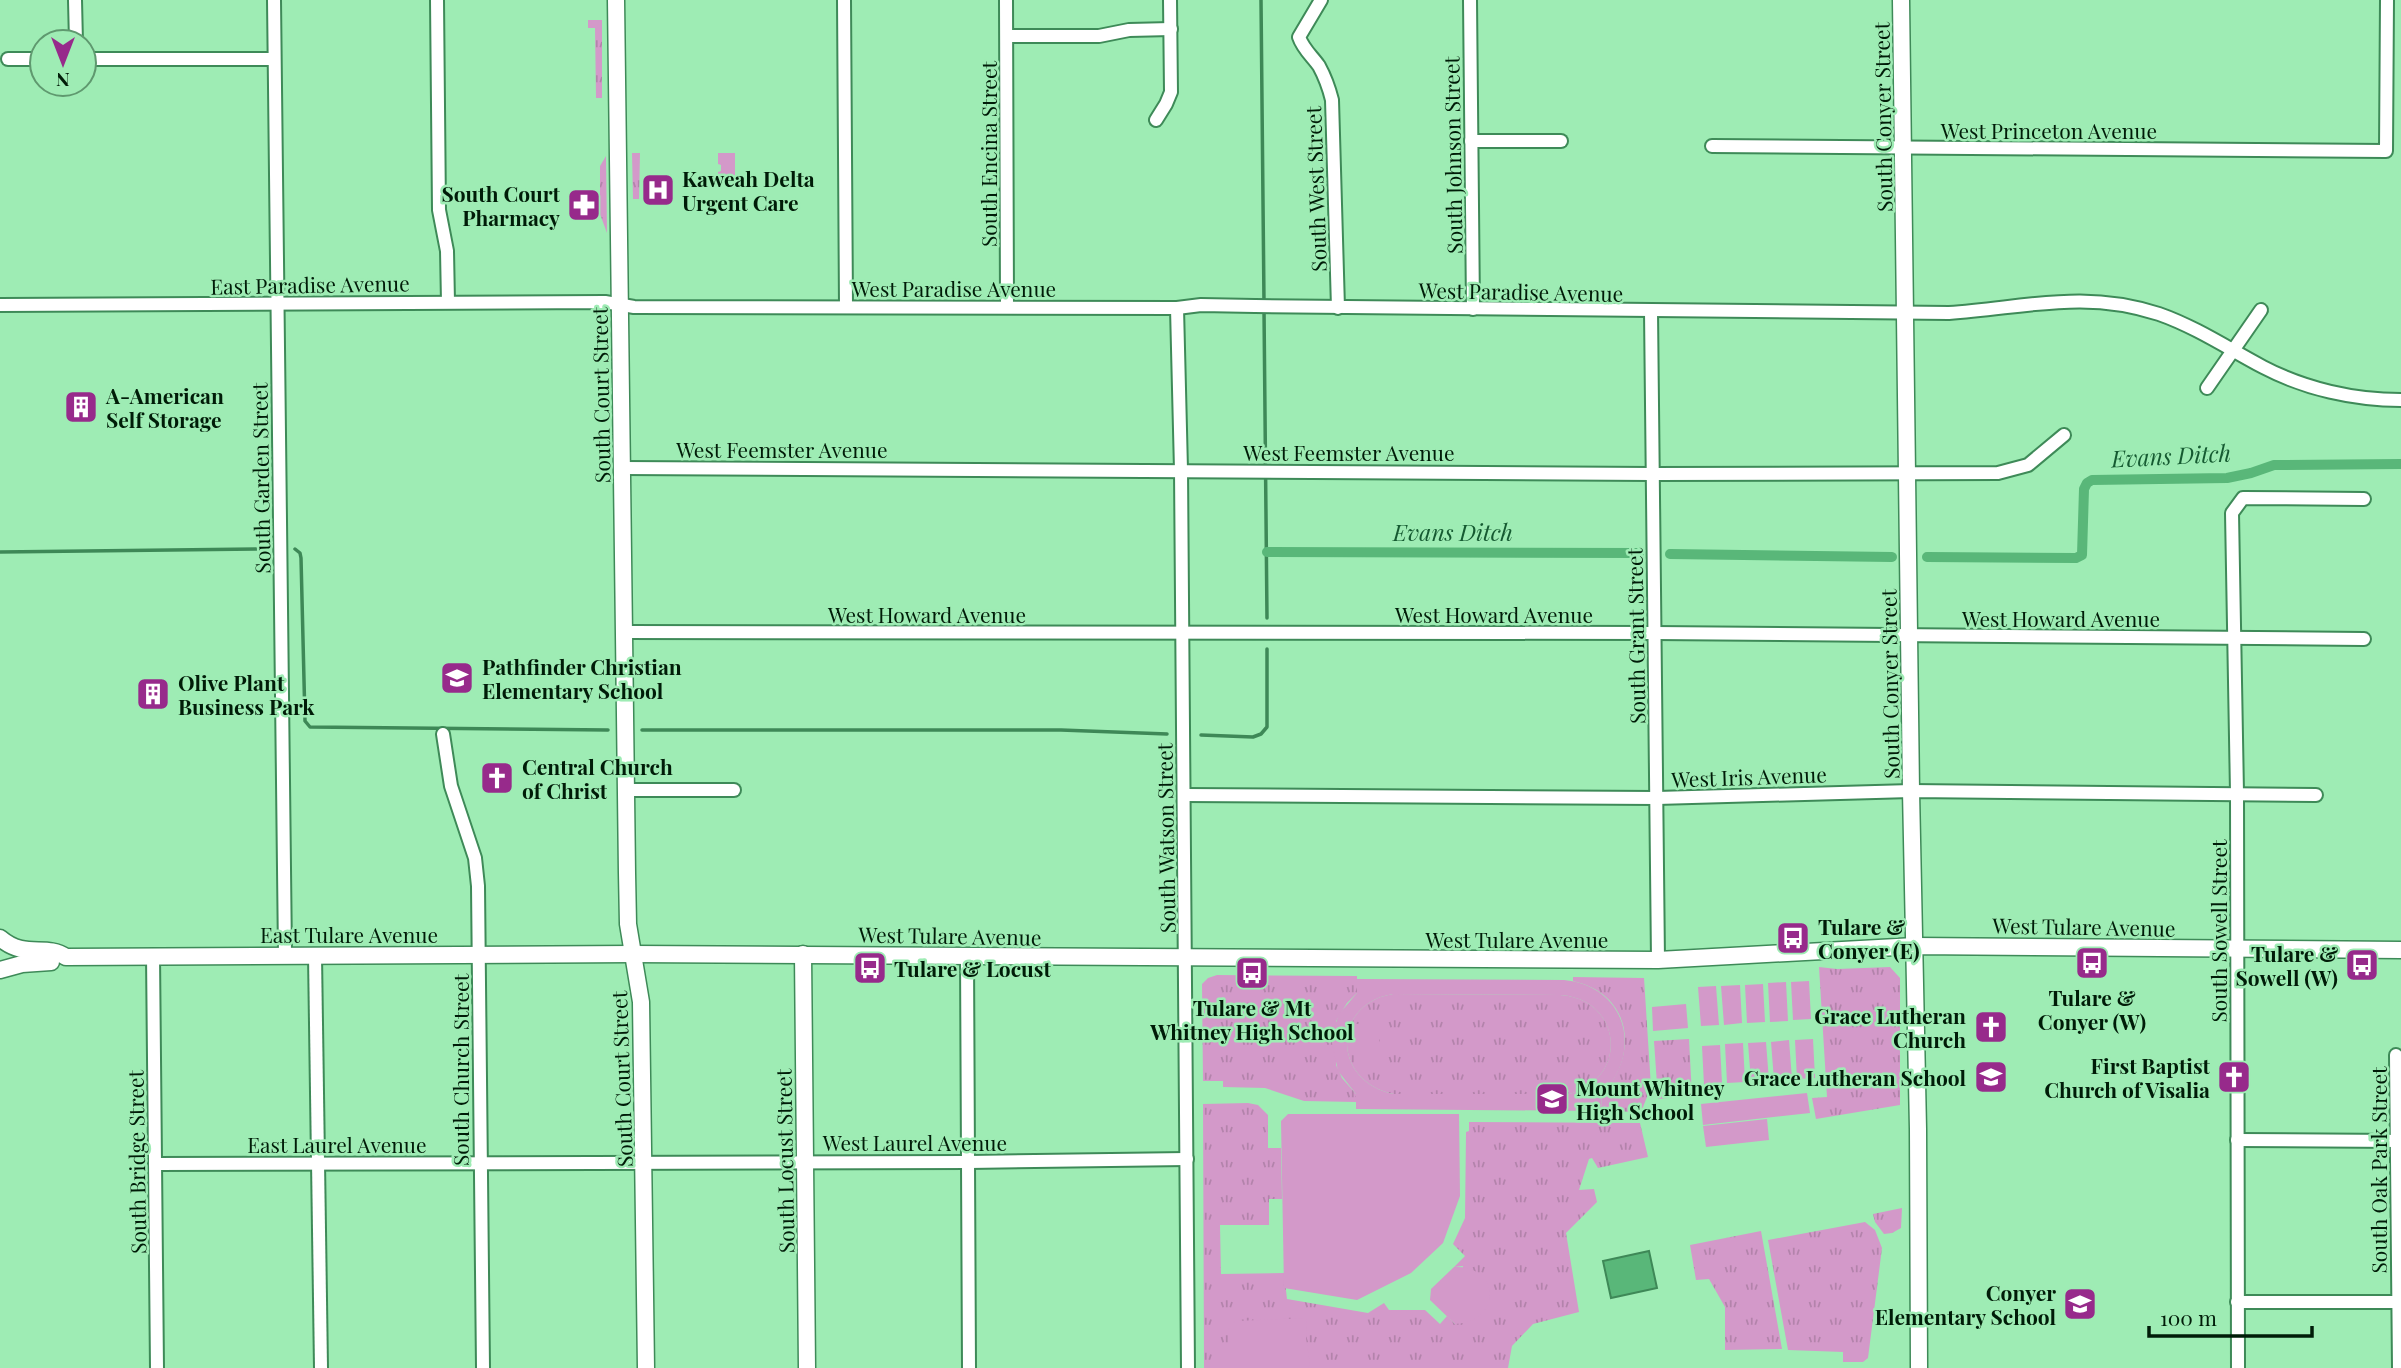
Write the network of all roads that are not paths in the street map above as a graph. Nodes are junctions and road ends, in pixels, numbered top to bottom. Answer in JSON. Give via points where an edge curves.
{"nodes":[{"id":1,"x":75,"y":0,"type":"edge"},
{"id":2,"x":274,"y":0,"type":"edge"},
{"id":3,"x":437,"y":0,"type":"edge"},
{"id":4,"x":617,"y":0,"type":"edge"},
{"id":5,"x":844,"y":0,"type":"edge"},
{"id":6,"x":1006,"y":0,"type":"edge"},
{"id":7,"x":1170,"y":0,"type":"edge"},
{"id":8,"x":1321,"y":0,"type":"edge"},
{"id":9,"x":1470,"y":0,"type":"edge"},
{"id":10,"x":1902,"y":0,"type":"edge"},
{"id":11,"x":2387,"y":0,"type":"edge"},
{"id":12,"x":76,"y":28,"type":"edge"},
{"id":13,"x":1171,"y":29,"type":"junction"},
{"id":14,"x":1007,"y":36,"type":"junction"},
{"id":15,"x":8,"y":59,"type":"dead end"},
{"id":16,"x":28,"y":59,"type":"edge"},
{"id":17,"x":98,"y":59,"type":"edge"},
{"id":18,"x":274,"y":59,"type":"junction"},
{"id":19,"x":1156,"y":120,"type":"dead end"},
{"id":20,"x":1471,"y":141,"type":"junction"},
{"id":21,"x":1560,"y":141,"type":"dead end"},
{"id":22,"x":1712,"y":146,"type":"dead end"},
{"id":23,"x":1904,"y":149,"type":"junction"},
{"id":24,"x":448,"y":302,"type":"junction"},
{"id":25,"x":0,"y":304,"type":"edge"},
{"id":26,"x":277,"y":304,"type":"junction"},
{"id":27,"x":620,"y":305,"type":"junction"},
{"id":28,"x":846,"y":307,"type":"junction"},
{"id":29,"x":1007,"y":307,"type":"junction"},
{"id":30,"x":1177,"y":308,"type":"junction"},
{"id":31,"x":1338,"y":308,"type":"junction"},
{"id":32,"x":1473,"y":309,"type":"junction"},
{"id":33,"x":2261,"y":310,"type":"dead end"},
{"id":34,"x":1651,"y":311,"type":"junction"},
{"id":35,"x":1906,"y":312,"type":"junction"},
{"id":36,"x":2233,"y":350,"type":"junction"},
{"id":37,"x":2207,"y":388,"type":"dead end"},
{"id":38,"x":2401,"y":400,"type":"edge"},
{"id":39,"x":2064,"y":435,"type":"dead end"},
{"id":40,"x":622,"y":468,"type":"junction"},
{"id":41,"x":1181,"y":470,"type":"junction"},
{"id":42,"x":1652,"y":474,"type":"junction"},
{"id":43,"x":1909,"y":474,"type":"junction"},
{"id":44,"x":2364,"y":499,"type":"dead end"},
{"id":45,"x":624,"y":632,"type":"junction"},
{"id":46,"x":1654,"y":633,"type":"junction"},
{"id":47,"x":1182,"y":634,"type":"junction"},
{"id":48,"x":1909,"y":637,"type":"junction"},
{"id":49,"x":2235,"y":639,"type":"junction"},
{"id":50,"x":2364,"y":639,"type":"dead end"},
{"id":51,"x":443,"y":734,"type":"dead end"},
{"id":52,"x":734,"y":789,"type":"dead end"},
{"id":53,"x":625,"y":790,"type":"junction"},
{"id":54,"x":1911,"y":791,"type":"junction"},
{"id":55,"x":2237,"y":793,"type":"junction"},
{"id":56,"x":2316,"y":794,"type":"dead end"},
{"id":57,"x":1184,"y":795,"type":"junction"},
{"id":58,"x":1657,"y":798,"type":"junction"},
{"id":59,"x":0,"y":939,"type":"edge"},
{"id":60,"x":1915,"y":946,"type":"junction"},
{"id":61,"x":2237,"y":949,"type":"junction"},
{"id":62,"x":2401,"y":950,"type":"edge"},
{"id":63,"x":633,"y":954,"type":"junction"},
{"id":64,"x":803,"y":954,"type":"junction"},
{"id":65,"x":153,"y":955,"type":"junction"},
{"id":66,"x":285,"y":955,"type":"junction"},
{"id":67,"x":314,"y":955,"type":"junction"},
{"id":68,"x":479,"y":955,"type":"junction"},
{"id":69,"x":967,"y":955,"type":"junction"},
{"id":70,"x":66,"y":957,"type":"junction"},
{"id":71,"x":1185,"y":959,"type":"junction"},
{"id":72,"x":1658,"y":960,"type":"junction"},
{"id":73,"x":0,"y":968,"type":"edge"},
{"id":74,"x":2396,"y":1055,"type":"dead end"},
{"id":75,"x":2237,"y":1140,"type":"junction"},
{"id":76,"x":2400,"y":1141,"type":"edge"},
{"id":77,"x":1187,"y":1159,"type":"junction"},
{"id":78,"x":805,"y":1162,"type":"junction"},
{"id":79,"x":969,"y":1162,"type":"junction"},
{"id":80,"x":480,"y":1163,"type":"junction"},
{"id":81,"x":644,"y":1163,"type":"junction"},
{"id":82,"x":155,"y":1164,"type":"junction"},
{"id":83,"x":318,"y":1164,"type":"junction"},
{"id":84,"x":2238,"y":1301,"type":"junction"},
{"id":85,"x":2400,"y":1301,"type":"edge"},
{"id":86,"x":157,"y":1368,"type":"edge"},
{"id":87,"x":321,"y":1368,"type":"edge"},
{"id":88,"x":483,"y":1368,"type":"edge"},
{"id":89,"x":646,"y":1368,"type":"edge"},
{"id":90,"x":807,"y":1368,"type":"edge"},
{"id":91,"x":969,"y":1368,"type":"edge"},
{"id":92,"x":1188,"y":1368,"type":"edge"},
{"id":93,"x":1919,"y":1368,"type":"edge"},
{"id":94,"x":2238,"y":1368,"type":"edge"},
{"id":95,"x":2399,"y":1368,"type":"edge"}],
"edges":[{"from":1,"to":12,"type":"street"},
{"from":2,"to":18,"type":"street","name":"South Garden Street"},
{"from":3,"to":24,"type":"street","via":[[439,210],[447,251]]},
{"from":4,"to":27,"type":"street","name":"South Court Street"},
{"from":5,"to":28,"type":"street"},
{"from":6,"to":14,"type":"street","name":"South Encina Street"},
{"from":7,"to":13,"type":"street"},
{"from":8,"to":31,"type":"street","name":"South West Street","via":[[1299,37],[1328,84],[1332,100]]},
{"from":9,"to":20,"type":"street","name":"South Johnson Street"},
{"from":10,"to":23,"type":"street","name":"South Conyer Street"},
{"from":11,"to":23,"type":"street","name":"West Princeton Avenue","via":[[2386,151]]},
{"from":13,"to":14,"type":"street","via":[[1099,36]]},
{"from":13,"to":19,"type":"street","via":[[1171,92]]},
{"from":14,"to":29,"type":"street","name":"South Encina Street"},
{"from":15,"to":16,"type":"street"},
{"from":17,"to":18,"type":"street"},
{"from":18,"to":26,"type":"street","name":"South Garden Street"},
{"from":20,"to":21,"type":"street"},
{"from":20,"to":32,"type":"street","name":"South Johnson Street"},
{"from":22,"to":23,"type":"street","name":"West Princeton Avenue"},
{"from":23,"to":35,"type":"street","name":"South Conyer Street"},
{"from":24,"to":26,"type":"street","name":"East Paradise Avenue"},
{"from":24,"to":27,"type":"street","name":"East Paradise Avenue"},
{"from":25,"to":26,"type":"street","name":"East Paradise Avenue"},
{"from":26,"to":66,"type":"street","name":"South Garden Street"},
{"from":27,"to":28,"type":"street","name":"West Paradise Avenue"},
{"from":27,"to":40,"type":"street","name":"South Court Street"},
{"from":28,"to":29,"type":"street","name":"West Paradise Avenue"},
{"from":29,"to":30,"type":"street","name":"West Paradise Avenue"},
{"from":30,"to":31,"type":"street","name":"West Paradise Avenue"},
{"from":30,"to":41,"type":"street","name":"South Watson Street"},
{"from":31,"to":32,"type":"street","name":"West Paradise Avenue"},
{"from":32,"to":34,"type":"street","name":"West Paradise Avenue"},
{"from":33,"to":36,"type":"street"},
{"from":34,"to":35,"type":"street","name":"West Paradise Avenue"},
{"from":34,"to":42,"type":"street","name":"South Grant Street"},
{"from":35,"to":36,"type":"street","name":"West Paradise Avenue","via":[[2096,301],[2160,314]]},
{"from":35,"to":43,"type":"street","name":"South Conyer Street"},
{"from":36,"to":37,"type":"street"},
{"from":36,"to":38,"type":"street","name":"West Paradise Avenue","via":[[2303,384],[2342,395]]},
{"from":39,"to":43,"type":"street","name":"West Feemster Avenue","via":[[2028,465],[1998,473]]},
{"from":40,"to":41,"type":"street","name":"West Feemster Avenue"},
{"from":40,"to":45,"type":"street","name":"South Court Street"},
{"from":41,"to":42,"type":"street","name":"West Feemster Avenue"},
{"from":41,"to":47,"type":"street","name":"South Watson Street"},
{"from":42,"to":43,"type":"street","name":"West Feemster Avenue"},
{"from":42,"to":46,"type":"street","name":"South Grant Street"},
{"from":43,"to":48,"type":"street","name":"South Conyer Street"},
{"from":44,"to":49,"type":"street","name":"South Sowell Street","via":[[2243,498],[2232,513]]},
{"from":45,"to":47,"type":"street","name":"West Howard Avenue"},
{"from":45,"to":53,"type":"street","name":"South Court Street"},
{"from":46,"to":47,"type":"street","name":"West Howard Avenue"},
{"from":46,"to":48,"type":"street","name":"West Howard Avenue"},
{"from":46,"to":58,"type":"street","name":"South Grant Street"},
{"from":47,"to":57,"type":"street","name":"South Watson Street"},
{"from":48,"to":49,"type":"street","name":"West Howard Avenue"},
{"from":48,"to":54,"type":"street","name":"South Conyer Street"},
{"from":49,"to":50,"type":"street","name":"West Howard Avenue"},
{"from":49,"to":55,"type":"street","name":"South Sowell Street"},
{"from":51,"to":68,"type":"street","name":"South Church Street","via":[[451,786],[475,858]]},
{"from":52,"to":53,"type":"street"},
{"from":53,"to":63,"type":"street","name":"South Court Street","via":[[628,924]]},
{"from":54,"to":55,"type":"street","name":"West Iris Avenue"},
{"from":54,"to":58,"type":"street","name":"West Iris Avenue"},
{"from":54,"to":60,"type":"street","name":"South Conyer Street"},
{"from":55,"to":56,"type":"street","name":"West Iris Avenue"},
{"from":55,"to":61,"type":"street","name":"South Sowell Street"},
{"from":57,"to":58,"type":"street","name":"West Iris Avenue"},
{"from":57,"to":71,"type":"street","name":"South Watson Street"},
{"from":58,"to":72,"type":"street","name":"South Grant Street"},
{"from":59,"to":70,"type":"street","name":"East Tulare Avenue","via":[[21,951],[58,952]]},
{"from":59,"to":73,"type":"street"},
{"from":60,"to":61,"type":"street","name":"West Tulare Avenue"},
{"from":60,"to":72,"type":"street","name":"West Tulare Avenue"},
{"from":60,"to":93,"type":"street","name":"South Conyer Street"},
{"from":61,"to":62,"type":"street","name":"West Tulare Avenue"},
{"from":61,"to":75,"type":"street","name":"South Sowell Street"},
{"from":63,"to":64,"type":"street","name":"West Tulare Avenue"},
{"from":63,"to":68,"type":"street","name":"East Tulare Avenue"},
{"from":63,"to":81,"type":"street","name":"South Court Street","via":[[641,1002]]},
{"from":64,"to":69,"type":"street","name":"West Tulare Avenue"},
{"from":64,"to":78,"type":"street","name":"South Locust Street"},
{"from":65,"to":66,"type":"street","name":"East Tulare Avenue"},
{"from":65,"to":70,"type":"street","name":"East Tulare Avenue"},
{"from":65,"to":82,"type":"street","name":"South Bridge Street"},
{"from":66,"to":67,"type":"street","name":"East Tulare Avenue"},
{"from":67,"to":68,"type":"street","name":"East Tulare Avenue"},
{"from":67,"to":83,"type":"street"},
{"from":68,"to":80,"type":"street","name":"South Church Street"},
{"from":69,"to":71,"type":"street","name":"West Tulare Avenue"},
{"from":69,"to":79,"type":"street"},
{"from":70,"to":73,"type":"street","name":"East Tulare Avenue","via":[[59,962]]},
{"from":71,"to":72,"type":"street","name":"West Tulare Avenue"},
{"from":71,"to":77,"type":"street","name":"South Watson Street"},
{"from":74,"to":76,"type":"street","name":"South Oak Park Street"},
{"from":75,"to":76,"type":"street"},
{"from":75,"to":84,"type":"street","name":"South Sowell Street"},
{"from":76,"to":85,"type":"street","name":"South Oak Park Street"},
{"from":77,"to":79,"type":"street","name":"West Laurel Avenue"},
{"from":77,"to":92,"type":"street","name":"South Watson Street"},
{"from":78,"to":79,"type":"street","name":"West Laurel Avenue"},
{"from":78,"to":81,"type":"street","name":"West Laurel Avenue"},
{"from":78,"to":90,"type":"street","name":"South Locust Street"},
{"from":79,"to":91,"type":"street"},
{"from":80,"to":81,"type":"street","name":"East Laurel Avenue"},
{"from":80,"to":83,"type":"street","name":"East Laurel Avenue"},
{"from":80,"to":88,"type":"street","name":"South Church Street"},
{"from":81,"to":89,"type":"street","name":"South Court Street"},
{"from":82,"to":83,"type":"street","name":"East Laurel Avenue"},
{"from":82,"to":86,"type":"street","name":"South Bridge Street"},
{"from":83,"to":87,"type":"street"},
{"from":84,"to":85,"type":"street"},
{"from":84,"to":94,"type":"street","name":"South Sowell Street"},
{"from":85,"to":95,"type":"street","name":"South Oak Park Street"}]}
